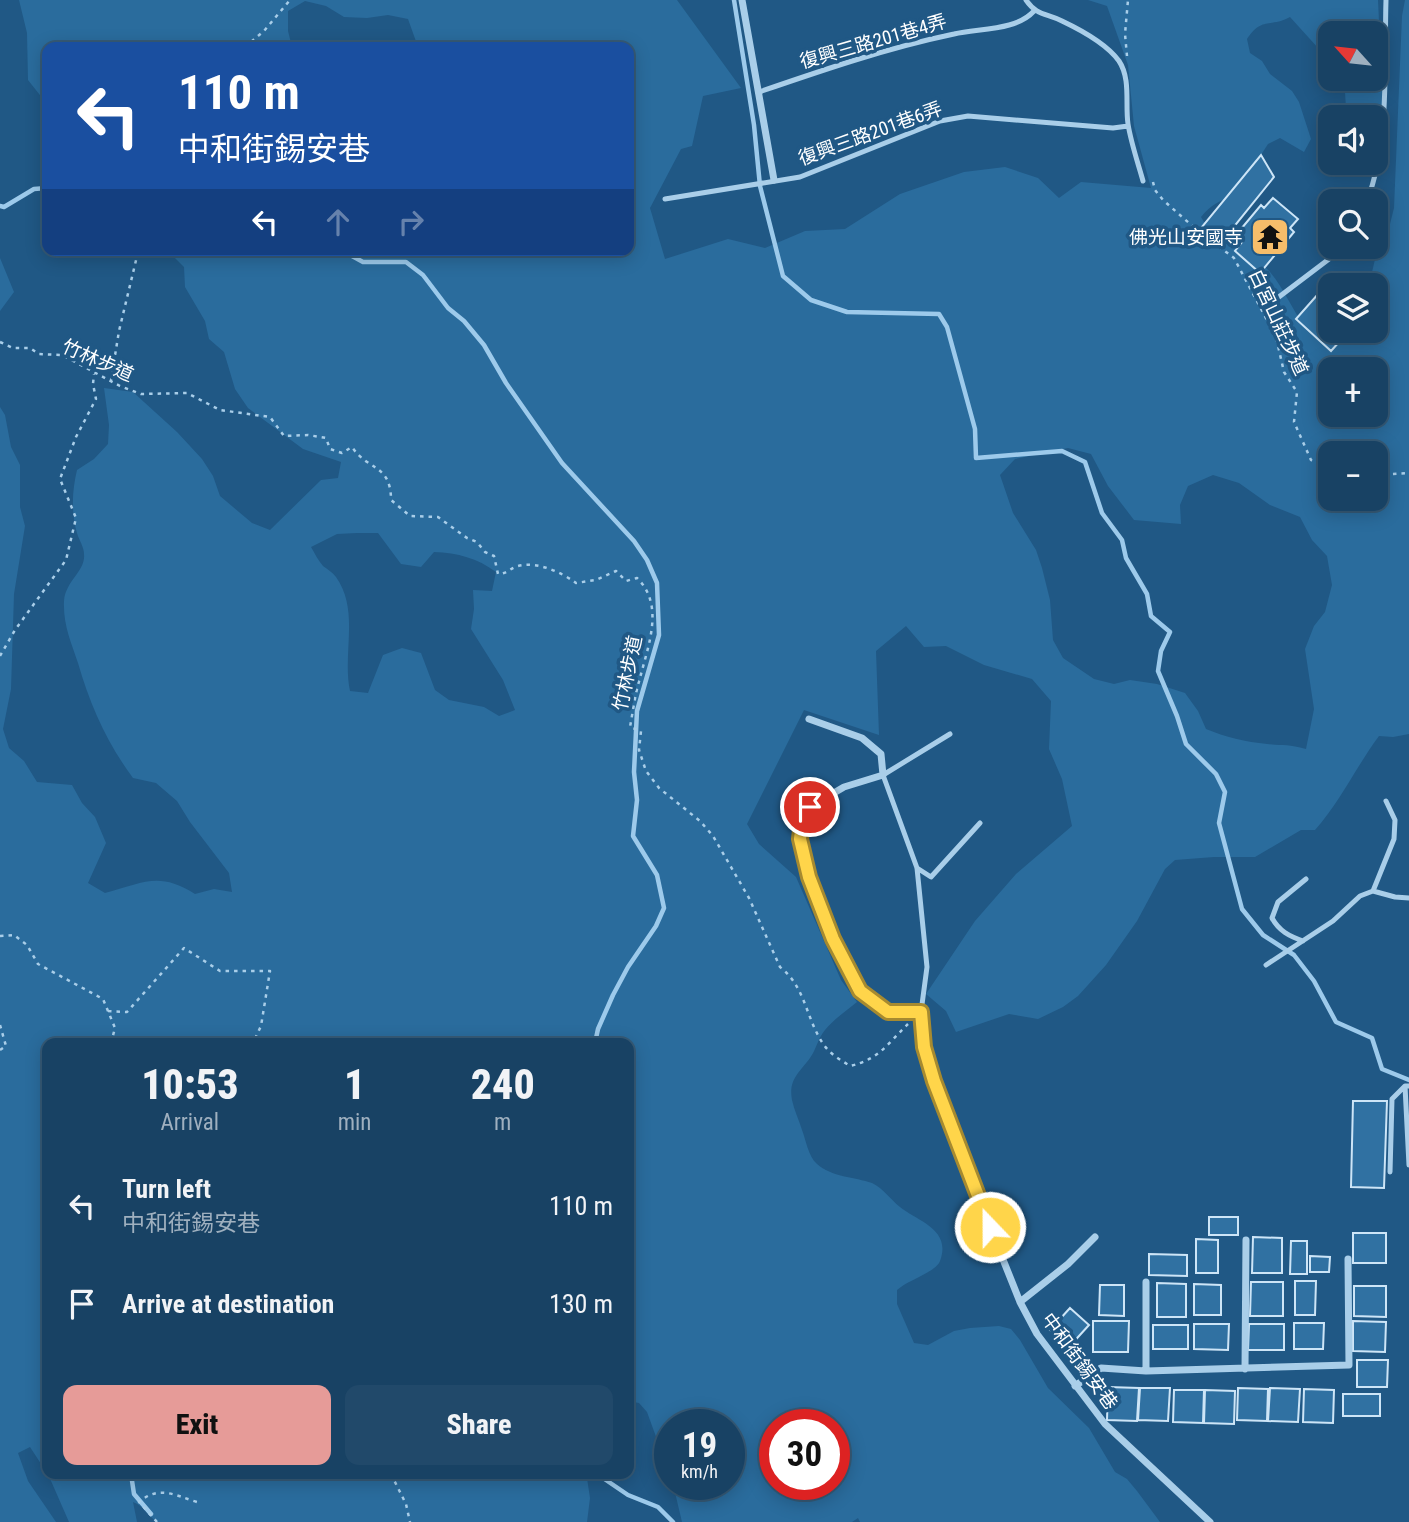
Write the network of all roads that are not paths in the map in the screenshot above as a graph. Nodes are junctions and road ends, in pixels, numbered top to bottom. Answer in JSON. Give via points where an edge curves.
{"nodes":[{"id":1,"x":742,"y":0,"type":"edge"},
{"id":2,"x":1026,"y":0,"type":"edge"},
{"id":3,"x":1386,"y":0,"type":"edge"},
{"id":4,"x":1034,"y":11,"type":"junction"},
{"id":5,"x":759,"y":92,"type":"junction"},
{"id":6,"x":1128,"y":126,"type":"junction"},
{"id":7,"x":774,"y":180,"type":"junction"},
{"id":8,"x":1143,"y":181,"type":"dead end"},
{"id":9,"x":1371,"y":189,"type":"edge"},
{"id":10,"x":665,"y":199,"type":"dead end"},
{"id":11,"x":1329,"y":259,"type":"edge"},
{"id":12,"x":1271,"y":303,"type":"dead end"},
{"id":13,"x":809,"y":719,"type":"dead end"},
{"id":14,"x":950,"y":734,"type":"dead end"},
{"id":15,"x":883,"y":775,"type":"junction"},
{"id":16,"x":1386,"y":801,"type":"dead end"},
{"id":17,"x":980,"y":823,"type":"dead end"},
{"id":18,"x":917,"y":868,"type":"junction"},
{"id":19,"x":1306,"y":879,"type":"dead end"},
{"id":20,"x":1373,"y":891,"type":"junction"},
{"id":21,"x":1409,"y":898,"type":"edge"},
{"id":22,"x":1303,"y":941,"type":"junction"},
{"id":23,"x":1266,"y":965,"type":"dead end"},
{"id":24,"x":921,"y":1012,"type":"junction"},
{"id":25,"x":1407,"y":1086,"type":"edge"},
{"id":26,"x":1409,"y":1165,"type":"edge"},
{"id":27,"x":1390,"y":1172,"type":"dead end"},
{"id":28,"x":1095,"y":1237,"type":"dead end"},
{"id":29,"x":1246,"y":1240,"type":"dead end"},
{"id":30,"x":1348,"y":1259,"type":"dead end"},
{"id":31,"x":1146,"y":1282,"type":"dead end"},
{"id":32,"x":1020,"y":1302,"type":"junction"},
{"id":33,"x":1245,"y":1369,"type":"junction"},
{"id":34,"x":1146,"y":1371,"type":"junction"},
{"id":35,"x":1075,"y":1385,"type":"junction"},
{"id":36,"x":1210,"y":1522,"type":"edge"}],
"edges":[{"from":1,"to":5,"type":"street"},
{"from":2,"to":4,"type":"lane"},
{"from":3,"to":9,"type":"lane","via":[[1383,114]]},
{"from":4,"to":5,"type":"lane","name":"復興三路201巷4弄","via":[[1025,21],[871,54]]},
{"from":4,"to":6,"type":"lane","via":[[1087,35],[1120,62]]},
{"from":5,"to":7,"type":"street"},
{"from":6,"to":7,"type":"lane","name":"復興三路201巷6弄","via":[[968,116],[940,121],[800,177]]},
{"from":6,"to":8,"type":"lane"},
{"from":7,"to":10,"type":"lane","name":"復興三路201巷6弄"},
{"from":11,"to":12,"type":"lane"},
{"from":13,"to":15,"type":"street","via":[[862,738],[881,754]]},
{"from":14,"to":15,"type":"lane"},
{"from":15,"to":18,"type":"lane"},
{"from":15,"to":24,"type":"street","via":[[844,787],[810,807],[800,839],[833,939],[860,991],[888,1012]]},
{"from":16,"to":20,"type":"lane","via":[[1395,820],[1394,839]]},
{"from":17,"to":18,"type":"lane","via":[[931,877]]},
{"from":18,"to":24,"type":"lane","via":[[927,967]]},
{"from":19,"to":22,"type":"lane","via":[[1278,902],[1272,918],[1288,936]]},
{"from":20,"to":21,"type":"lane"},
{"from":20,"to":22,"type":"lane"},
{"from":22,"to":23,"type":"lane"},
{"from":24,"to":32,"type":"street","name":"中和街錫安巷","via":[[924,1047],[934,1081]]},
{"from":25,"to":26,"type":"lane"},
{"from":25,"to":27,"type":"lane","via":[[1392,1099]]},
{"from":28,"to":32,"type":"street"},
{"from":29,"to":33,"type":"street"},
{"from":30,"to":33,"type":"street","via":[[1349,1365]]},
{"from":31,"to":34,"type":"street"},
{"from":32,"to":35,"type":"street","name":"中和街錫安巷","via":[[1037,1334]]},
{"from":33,"to":34,"type":"street"},
{"from":34,"to":35,"type":"street","via":[[1101,1368]]},
{"from":35,"to":36,"type":"street","name":"中和街錫安巷","via":[[1105,1424]]}]}
